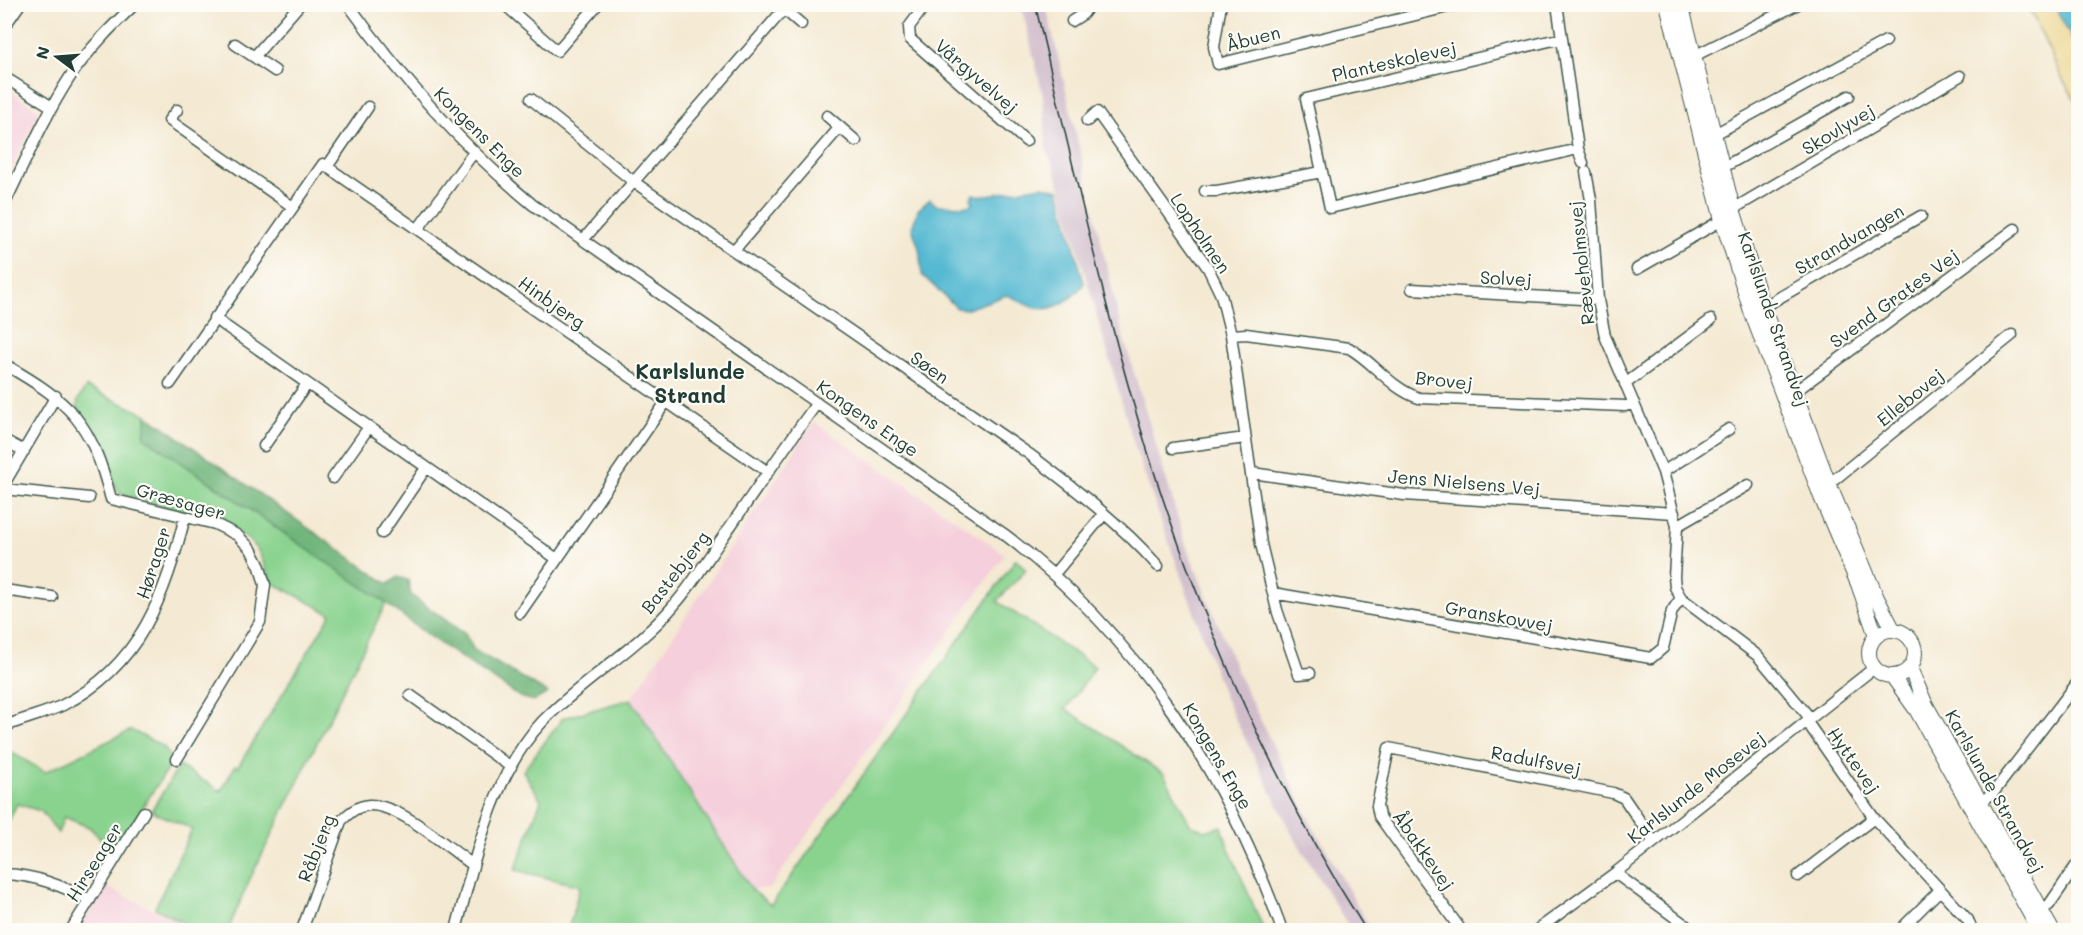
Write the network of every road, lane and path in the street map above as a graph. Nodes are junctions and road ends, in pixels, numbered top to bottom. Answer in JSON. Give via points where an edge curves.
{"nodes":[{"id":1,"x":20,"y":4,"type":"edge"},
{"id":2,"x":135,"y":4,"type":"edge"},
{"id":3,"x":300,"y":4,"type":"edge"},
{"id":4,"x":348,"y":4,"type":"edge"},
{"id":5,"x":504,"y":4,"type":"edge"},
{"id":6,"x":598,"y":4,"type":"edge"},
{"id":7,"x":926,"y":4,"type":"edge"},
{"id":8,"x":1090,"y":4,"type":"edge"},
{"id":9,"x":1221,"y":4,"type":"edge"},
{"id":10,"x":1460,"y":4,"type":"edge"},
{"id":11,"x":1557,"y":4,"type":"edge"},
{"id":12,"x":1667,"y":4,"type":"edge"},
{"id":13,"x":1681,"y":4,"type":"edge"},
{"id":14,"x":1798,"y":4,"type":"edge"},
{"id":15,"x":782,"y":7,"type":"edge"},
{"id":16,"x":1072,"y":21,"type":"dead end"},
{"id":17,"x":801,"y":24,"type":"dead end"},
{"id":18,"x":4,"y":27,"type":"edge"},
{"id":19,"x":1562,"y":38,"type":"junction"},
{"id":20,"x":1886,"y":41,"type":"dead end"},
{"id":21,"x":235,"y":44,"type":"dead end"},
{"id":22,"x":1694,"y":56,"type":"junction"},
{"id":23,"x":254,"y":57,"type":"junction"},
{"id":24,"x":275,"y":71,"type":"dead end"},
{"id":25,"x":1960,"y":76,"type":"dead end"},
{"id":26,"x":4,"y":77,"type":"edge"},
{"id":27,"x":1850,"y":96,"type":"dead end"},
{"id":28,"x":531,"y":99,"type":"dead end"},
{"id":29,"x":52,"y":107,"type":"junction"},
{"id":30,"x":368,"y":107,"type":"dead end"},
{"id":31,"x":177,"y":110,"type":"dead end"},
{"id":32,"x":827,"y":116,"type":"dead end"},
{"id":33,"x":1087,"y":121,"type":"dead end"},
{"id":34,"x":840,"y":128,"type":"junction"},
{"id":35,"x":1713,"y":135,"type":"junction"},
{"id":36,"x":856,"y":141,"type":"dead end"},
{"id":37,"x":1026,"y":141,"type":"dead end"},
{"id":38,"x":1578,"y":150,"type":"junction"},
{"id":39,"x":474,"y":152,"type":"junction"},
{"id":40,"x":327,"y":166,"type":"junction"},
{"id":41,"x":1722,"y":168,"type":"junction"},
{"id":42,"x":1322,"y":172,"type":"junction"},
{"id":43,"x":634,"y":182,"type":"junction"},
{"id":44,"x":1205,"y":190,"type":"dead end"},
{"id":45,"x":4,"y":205,"type":"edge"},
{"id":46,"x":293,"y":207,"type":"junction"},
{"id":47,"x":1732,"y":209,"type":"junction"},
{"id":48,"x":1921,"y":216,"type":"dead end"},
{"id":49,"x":1722,"y":220,"type":"junction"},
{"id":50,"x":418,"y":229,"type":"junction"},
{"id":51,"x":2015,"y":229,"type":"dead end"},
{"id":52,"x":583,"y":240,"type":"junction"},
{"id":53,"x":735,"y":249,"type":"junction"},
{"id":54,"x":1637,"y":269,"type":"dead end"},
{"id":55,"x":1412,"y":289,"type":"dead end"},
{"id":56,"x":1598,"y":300,"type":"junction"},
{"id":57,"x":1763,"y":307,"type":"junction"},
{"id":58,"x":214,"y":318,"type":"junction"},
{"id":59,"x":1711,"y":320,"type":"dead end"},
{"id":60,"x":1231,"y":335,"type":"junction"},
{"id":61,"x":2012,"y":335,"type":"dead end"},
{"id":62,"x":4,"y":364,"type":"edge"},
{"id":63,"x":170,"y":384,"type":"dead end"},
{"id":64,"x":308,"y":384,"type":"junction"},
{"id":65,"x":1625,"y":384,"type":"junction"},
{"id":66,"x":1793,"y":393,"type":"junction"},
{"id":67,"x":56,"y":396,"type":"junction"},
{"id":68,"x":666,"y":402,"type":"junction"},
{"id":69,"x":817,"y":403,"type":"junction"},
{"id":70,"x":1634,"y":403,"type":"junction"},
{"id":71,"x":369,"y":427,"type":"junction"},
{"id":72,"x":1729,"y":429,"type":"dead end"},
{"id":73,"x":1245,"y":438,"type":"junction"},
{"id":74,"x":4,"y":441,"type":"edge"},
{"id":75,"x":264,"y":446,"type":"dead end"},
{"id":76,"x":1173,"y":448,"type":"dead end"},
{"id":77,"x":24,"y":451,"type":"junction"},
{"id":78,"x":426,"y":468,"type":"junction"},
{"id":79,"x":768,"y":472,"type":"junction"},
{"id":80,"x":1252,"y":472,"type":"junction"},
{"id":81,"x":1663,"y":472,"type":"junction"},
{"id":82,"x":333,"y":478,"type":"dead end"},
{"id":83,"x":1829,"y":484,"type":"junction"},
{"id":84,"x":1748,"y":485,"type":"dead end"},
{"id":85,"x":4,"y":486,"type":"edge"},
{"id":86,"x":89,"y":498,"type":"dead end"},
{"id":87,"x":1674,"y":513,"type":"junction"},
{"id":88,"x":1104,"y":514,"type":"junction"},
{"id":89,"x":185,"y":517,"type":"junction"},
{"id":90,"x":1677,"y":526,"type":"junction"},
{"id":91,"x":382,"y":533,"type":"dead end"},
{"id":92,"x":556,"y":559,"type":"junction"},
{"id":93,"x":1158,"y":566,"type":"dead end"},
{"id":94,"x":1054,"y":574,"type":"junction"},
{"id":95,"x":4,"y":590,"type":"edge"},
{"id":96,"x":1273,"y":593,"type":"junction"},
{"id":97,"x":52,"y":597,"type":"dead end"},
{"id":98,"x":1681,"y":598,"type":"junction"},
{"id":99,"x":520,"y":613,"type":"dead end"},
{"id":100,"x":1893,"y":629,"type":"junction"},
{"id":101,"x":1876,"y":636,"type":"junction"},
{"id":102,"x":1874,"y":668,"type":"junction"},
{"id":103,"x":1910,"y":668,"type":"junction"},
{"id":104,"x":1310,"y":673,"type":"dead end"},
{"id":105,"x":1892,"y":676,"type":"junction"},
{"id":106,"x":2079,"y":682,"type":"edge"},
{"id":107,"x":410,"y":695,"type":"dead end"},
{"id":108,"x":1809,"y":720,"type":"junction"},
{"id":109,"x":11,"y":724,"type":"dead end"},
{"id":110,"x":1389,"y":748,"type":"joint"},
{"id":111,"x":177,"y":759,"type":"dead end"},
{"id":112,"x":512,"y":767,"type":"junction"},
{"id":113,"x":1981,"y":802,"type":"junction"},
{"id":114,"x":144,"y":812,"type":"dead end"},
{"id":115,"x":1874,"y":818,"type":"junction"},
{"id":116,"x":1654,"y":842,"type":"junction"},
{"id":117,"x":2079,"y":862,"type":"edge"},
{"id":118,"x":473,"y":865,"type":"junction"},
{"id":119,"x":1615,"y":873,"type":"junction"},
{"id":120,"x":4,"y":874,"type":"edge"},
{"id":121,"x":1798,"y":876,"type":"dead end"},
{"id":122,"x":1940,"y":890,"type":"junction"},
{"id":123,"x":90,"y":900,"type":"junction"},
{"id":124,"x":2041,"y":910,"type":"junction"},
{"id":125,"x":71,"y":930,"type":"edge"},
{"id":126,"x":302,"y":930,"type":"edge"},
{"id":127,"x":456,"y":930,"type":"edge"},
{"id":128,"x":1282,"y":930,"type":"edge"},
{"id":129,"x":1461,"y":930,"type":"edge"},
{"id":130,"x":1537,"y":930,"type":"edge"},
{"id":131,"x":1692,"y":930,"type":"edge"},
{"id":132,"x":1899,"y":930,"type":"edge"},
{"id":133,"x":1972,"y":930,"type":"edge"},
{"id":134,"x":2039,"y":930,"type":"edge"},
{"id":135,"x":2052,"y":930,"type":"edge"}],
"edges":[{"from":1,"to":18,"type":"street"},
{"from":2,"to":29,"type":"street","via":[[89,51]]},
{"from":3,"to":23,"type":"street"},
{"from":4,"to":39,"type":"street","name":"Kongens Enge","via":[[385,55]]},
{"from":5,"to":6,"type":"street","via":[[558,51]]},
{"from":7,"to":37,"type":"street","name":"Vårgyvelvej","via":[[909,27],[910,39]]},
{"from":8,"to":16,"type":"street"},
{"from":9,"to":10,"type":"street","name":"Åbuen","via":[[1214,46],[1218,64]]},
{"from":11,"to":19,"type":"street","name":"Ræveholmsvej"},
{"from":12,"to":49,"type":"main road","name":"Karlslunde Strandvej"},
{"from":13,"to":22,"type":"main road","name":"Karlslunde Strandvej"},
{"from":14,"to":22,"type":"street"},
{"from":15,"to":17,"type":"street"},
{"from":15,"to":43,"type":"street"},
{"from":19,"to":38,"type":"street","name":"Ræveholmsvej"},
{"from":19,"to":42,"type":"street","name":"Planteskolevej","via":[[1306,99]]},
{"from":20,"to":35,"type":"street"},
{"from":21,"to":23,"type":"street"},
{"from":22,"to":35,"type":"main road","name":"Karlslunde Strandvej"},
{"from":23,"to":24,"type":"street"},
{"from":25,"to":47,"type":"street","name":"Skovlyvej"},
{"from":26,"to":29,"type":"street"},
{"from":27,"to":41,"type":"street"},
{"from":28,"to":43,"type":"street","name":"Søen"},
{"from":29,"to":45,"type":"street"},
{"from":30,"to":40,"type":"street"},
{"from":31,"to":46,"type":"street","via":[[169,120]]},
{"from":32,"to":34,"type":"street"},
{"from":33,"to":60,"type":"street","name":"Lopholmen","via":[[1097,112],[1208,268],[1221,295]]},
{"from":34,"to":36,"type":"street"},
{"from":34,"to":53,"type":"street"},
{"from":35,"to":41,"type":"main road","name":"Karlslunde Strandvej"},
{"from":38,"to":42,"type":"street","name":"Planteskolevej","via":[[1330,208]]},
{"from":38,"to":56,"type":"street","name":"Ræveholmsvej","via":[[1591,200]]},
{"from":39,"to":50,"type":"street"},
{"from":39,"to":52,"type":"street","name":"Kongens Enge","via":[[533,205]]},
{"from":40,"to":46,"type":"street","via":[[323,164]]},
{"from":40,"to":50,"type":"street","name":"Hinbjerg"},
{"from":41,"to":47,"type":"main road","name":"Karlslunde Strandvej"},
{"from":42,"to":44,"type":"street"},
{"from":43,"to":52,"type":"street"},
{"from":43,"to":53,"type":"street","name":"Søen"},
{"from":46,"to":58,"type":"street"},
{"from":47,"to":57,"type":"main road","name":"Karlslunde Strandvej"},
{"from":48,"to":57,"type":"street","name":"Strandvangen"},
{"from":49,"to":54,"type":"street"},
{"from":49,"to":101,"type":"main road","name":"Karlslunde Strandvej","via":[[1779,391]]},
{"from":50,"to":68,"type":"street","name":"Hinbjerg"},
{"from":51,"to":66,"type":"street","name":"Svend Grates Vej"},
{"from":52,"to":69,"type":"street","name":"Kongens Enge"},
{"from":53,"to":88,"type":"street","name":"Søen","via":[[1029,454]]},
{"from":55,"to":56,"type":"street","name":"Solvej"},
{"from":56,"to":65,"type":"street","name":"Ræveholmsvej","via":[[1605,336]]},
{"from":57,"to":66,"type":"main road","name":"Karlslunde Strandvej"},
{"from":58,"to":63,"type":"street"},
{"from":58,"to":64,"type":"street"},
{"from":59,"to":65,"type":"street"},
{"from":60,"to":70,"type":"street","name":"Brovej","via":[[1348,348],[1399,388],[1419,398],[1625,406]]},
{"from":60,"to":73,"type":"street","name":"Lopholmen"},
{"from":61,"to":83,"type":"street","name":"Ellebovej"},
{"from":62,"to":67,"type":"street","name":"Græsager"},
{"from":64,"to":71,"type":"street"},
{"from":64,"to":75,"type":"street"},
{"from":65,"to":70,"type":"street","name":"Ræveholmsvej"},
{"from":66,"to":83,"type":"main road","name":"Karlslunde Strandvej"},
{"from":67,"to":77,"type":"street"},
{"from":67,"to":89,"type":"street","name":"Græsager","via":[[83,425],[94,444],[111,499]]},
{"from":68,"to":79,"type":"street","name":"Hinbjerg"},
{"from":68,"to":92,"type":"street"},
{"from":69,"to":79,"type":"street","name":"Bastebjerg"},
{"from":69,"to":94,"type":"street","name":"Kongens Enge","via":[[1004,534]]},
{"from":70,"to":81,"type":"street","name":"Ræveholmsvej"},
{"from":71,"to":78,"type":"street"},
{"from":71,"to":82,"type":"street"},
{"from":72,"to":81,"type":"street"},
{"from":73,"to":76,"type":"street"},
{"from":73,"to":80,"type":"street","name":"Lopholmen"},
{"from":74,"to":77,"type":"street"},
{"from":77,"to":85,"type":"street"},
{"from":78,"to":91,"type":"street"},
{"from":78,"to":92,"type":"street"},
{"from":79,"to":112,"type":"street","name":"Bastebjerg","via":[[677,603],[634,645],[541,723]]},
{"from":80,"to":87,"type":"street","name":"Jens Nielsens Vej","via":[[1404,495]]},
{"from":80,"to":96,"type":"street","name":"Lopholmen","via":[[1261,544]]},
{"from":81,"to":87,"type":"street","name":"Ræveholmsvej"},
{"from":83,"to":100,"type":"main road","name":"Karlslunde Strandvej"},
{"from":84,"to":90,"type":"street"},
{"from":85,"to":86,"type":"street"},
{"from":87,"to":90,"type":"street","name":"Ræveholmsvej"},
{"from":88,"to":93,"type":"street","name":"Søen"},
{"from":88,"to":94,"type":"street"},
{"from":89,"to":109,"type":"street","name":"Hørager","via":[[170,574],[153,615],[129,651],[97,681],[64,704]]},
{"from":89,"to":111,"type":"street","name":"Græsager","via":[[215,524],[237,535],[251,549],[265,585],[265,603],[260,622]]},
{"from":90,"to":98,"type":"street","name":"Ræveholmsvej","via":[[1674,577]]},
{"from":92,"to":99,"type":"street"},
{"from":94,"to":128,"type":"street","name":"Kongens Enge","via":[[1169,705],[1201,753],[1264,878]]},
{"from":95,"to":97,"type":"street"},
{"from":96,"to":98,"type":"street","name":"Granskovvej","via":[[1651,658],[1663,648],[1672,610]]},
{"from":96,"to":104,"type":"street","name":"Lopholmen","via":[[1299,674]]},
{"from":98,"to":108,"type":"street","via":[[1758,656]]},
{"from":100,"to":101,"type":"main road"},
{"from":100,"to":103,"type":"main road","via":[[1907,635],[1914,645],[1916,653]]},
{"from":101,"to":102,"type":"main road","via":[[1869,648]]},
{"from":102,"to":105,"type":"main road"},
{"from":102,"to":108,"type":"street","name":"Karlslunde Mosevej"},
{"from":103,"to":105,"type":"main road"},
{"from":103,"to":113,"type":"main road","name":"Karlslunde Strandvej","via":[[1926,705]]},
{"from":105,"to":134,"type":"main road","name":"Karlslunde Strandvej","via":[[1917,711]]},
{"from":106,"to":113,"type":"street","via":[[1993,794]]},
{"from":107,"to":112,"type":"street"},
{"from":108,"to":115,"type":"street","name":"Hyttevej"},
{"from":108,"to":116,"type":"street","name":"Karlslunde Mosevej"},
{"from":110,"to":116,"type":"street","name":"Radulfsvej","via":[[1614,793],[1624,798]]},
{"from":110,"to":129,"type":"street","name":"Åbakkevej","via":[[1377,806],[1379,816]]},
{"from":112,"to":118,"type":"street","name":"Bastebjerg","via":[[487,819]]},
{"from":113,"to":124,"type":"main road","name":"Karlslunde Strandvej"},
{"from":114,"to":123,"type":"street","name":"Hirseager"},
{"from":115,"to":121,"type":"street","name":"Hyttevej"},
{"from":115,"to":122,"type":"street","name":"Hyttevej"},
{"from":116,"to":119,"type":"street","name":"Karlslunde Mosevej"},
{"from":117,"to":124,"type":"street","via":[[2049,905]]},
{"from":118,"to":126,"type":"street","name":"Råbjerg","via":[[399,814],[368,805],[352,810],[341,821]]},
{"from":118,"to":127,"type":"street","name":"Bastebjerg"},
{"from":119,"to":130,"type":"street","name":"Karlslunde Mosevej"},
{"from":119,"to":131,"type":"street"},
{"from":120,"to":123,"type":"street","via":[[45,880]]},
{"from":122,"to":132,"type":"street"},
{"from":122,"to":133,"type":"street","name":"Hyttevej","via":[[1968,920]]},
{"from":123,"to":125,"type":"street","name":"Hirseager"},
{"from":124,"to":135,"type":"main road","name":"Karlslunde Strandvej"}]}
